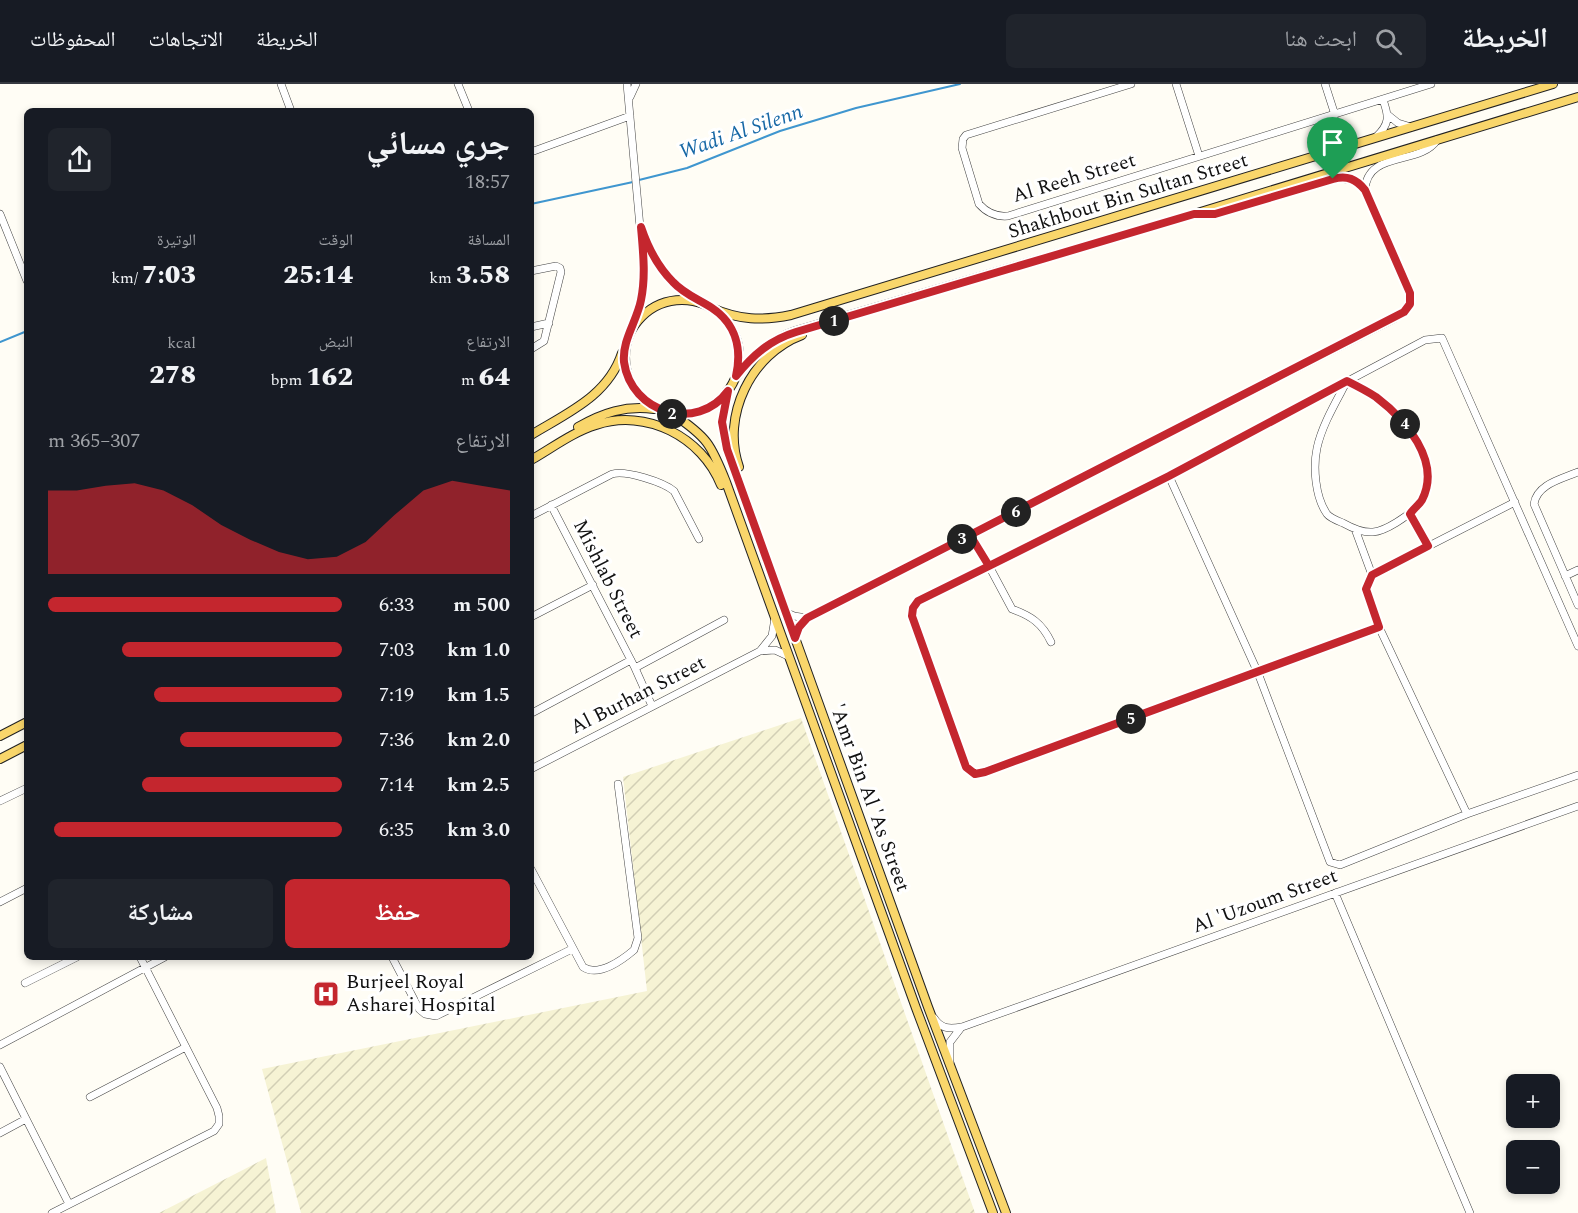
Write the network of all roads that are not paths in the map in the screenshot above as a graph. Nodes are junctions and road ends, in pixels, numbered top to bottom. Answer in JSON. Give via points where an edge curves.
{"nodes":[{"id":1,"x":281,"y":84,"type":"edge"},
{"id":2,"x":458,"y":84,"type":"edge"},
{"id":3,"x":627,"y":84,"type":"edge"},
{"id":4,"x":636,"y":84,"type":"edge"},
{"id":5,"x":1131,"y":84,"type":"edge"},
{"id":6,"x":1176,"y":84,"type":"edge"},
{"id":7,"x":1325,"y":84,"type":"edge"},
{"id":8,"x":1431,"y":84,"type":"edge"},
{"id":9,"x":1553,"y":84,"type":"edge"},
{"id":10,"x":1578,"y":97,"type":"edge"},
{"id":11,"x":629,"y":99,"type":"junction"},
{"id":12,"x":1383,"y":100,"type":"junction"},
{"id":13,"x":290,"y":108,"type":"edge"},
{"id":14,"x":468,"y":108,"type":"edge"},
{"id":15,"x":1335,"y":115,"type":"junction"},
{"id":16,"x":1388,"y":115,"type":"junction"},
{"id":17,"x":630,"y":116,"type":"junction"},
{"id":18,"x":1411,"y":127,"type":"junction"},
{"id":19,"x":1376,"y":138,"type":"junction"},
{"id":20,"x":1437,"y":140,"type":"junction"},
{"id":21,"x":534,"y":151,"type":"edge"},
{"id":22,"x":1199,"y":156,"type":"junction"},
{"id":23,"x":1365,"y":190,"type":"junction"},
{"id":24,"x":0,"y":214,"type":"edge"},
{"id":25,"x":1194,"y":214,"type":"junction"},
{"id":26,"x":641,"y":227,"type":"junction"},
{"id":27,"x":8,"y":235,"type":"junction"},
{"id":28,"x":0,"y":237,"type":"edge"},
{"id":29,"x":24,"y":264,"type":"edge"},
{"id":30,"x":534,"y":270,"type":"edge"},
{"id":31,"x":701,"y":303,"type":"junction"},
{"id":32,"x":712,"y":308,"type":"junction"},
{"id":33,"x":878,"y":308,"type":"junction"},
{"id":34,"x":549,"y":323,"type":"junction"},
{"id":35,"x":634,"y":325,"type":"junction"},
{"id":36,"x":534,"y":326,"type":"edge"},
{"id":37,"x":625,"y":344,"type":"junction"},
{"id":38,"x":534,"y":347,"type":"edge"},
{"id":39,"x":736,"y":376,"type":"junction"},
{"id":40,"x":1347,"y":381,"type":"junction"},
{"id":41,"x":728,"y":391,"type":"junction"},
{"id":42,"x":662,"y":411,"type":"junction"},
{"id":43,"x":673,"y":414,"type":"junction"},
{"id":44,"x":534,"y":433,"type":"edge"},
{"id":45,"x":534,"y":453,"type":"edge"},
{"id":46,"x":534,"y":458,"type":"edge"},
{"id":47,"x":1578,"y":471,"type":"edge"},
{"id":48,"x":1169,"y":476,"type":"junction"},
{"id":49,"x":1515,"y":502,"type":"junction"},
{"id":50,"x":551,"y":505,"type":"junction"},
{"id":51,"x":534,"y":514,"type":"edge"},
{"id":52,"x":1410,"y":514,"type":"junction"},
{"id":53,"x":1355,"y":529,"type":"junction"},
{"id":54,"x":758,"y":534,"type":"junction"},
{"id":55,"x":970,"y":535,"type":"junction"},
{"id":56,"x":699,"y":539,"type":"dead end"},
{"id":57,"x":747,"y":539,"type":"junction"},
{"id":58,"x":1428,"y":546,"type":"junction"},
{"id":59,"x":989,"y":566,"type":"junction"},
{"id":60,"x":1578,"y":570,"type":"edge"},
{"id":61,"x":1372,"y":575,"type":"junction"},
{"id":62,"x":1565,"y":576,"type":"junction"},
{"id":63,"x":593,"y":585,"type":"junction"},
{"id":64,"x":1578,"y":605,"type":"edge"},
{"id":65,"x":785,"y":612,"type":"junction"},
{"id":66,"x":534,"y":615,"type":"edge"},
{"id":67,"x":775,"y":618,"type":"junction"},
{"id":68,"x":807,"y":618,"type":"junction"},
{"id":69,"x":724,"y":620,"type":"dead end"},
{"id":70,"x":1379,"y":627,"type":"junction"},
{"id":71,"x":795,"y":638,"type":"junction"},
{"id":72,"x":1051,"y":642,"type":"dead end"},
{"id":73,"x":1578,"y":646,"type":"edge"},
{"id":74,"x":760,"y":651,"type":"junction"},
{"id":75,"x":788,"y":656,"type":"junction"},
{"id":76,"x":633,"y":664,"type":"junction"},
{"id":77,"x":1258,"y":673,"type":"junction"},
{"id":78,"x":652,"y":705,"type":"junction"},
{"id":79,"x":534,"y":712,"type":"edge"},
{"id":80,"x":24,"y":724,"type":"edge"},
{"id":81,"x":0,"y":736,"type":"edge"},
{"id":82,"x":24,"y":747,"type":"edge"},
{"id":83,"x":0,"y":759,"type":"edge"},
{"id":84,"x":534,"y":767,"type":"edge"},
{"id":85,"x":1578,"y":775,"type":"edge"},
{"id":86,"x":618,"y":784,"type":"dead end"},
{"id":87,"x":24,"y":789,"type":"edge"},
{"id":88,"x":0,"y":801,"type":"edge"},
{"id":89,"x":1578,"y":806,"type":"edge"},
{"id":90,"x":1467,"y":813,"type":"junction"},
{"id":91,"x":534,"y":875,"type":"edge"},
{"id":92,"x":24,"y":890,"type":"edge"},
{"id":93,"x":1335,"y":893,"type":"junction"},
{"id":94,"x":0,"y":902,"type":"edge"},
{"id":95,"x":572,"y":949,"type":"junction"},
{"id":96,"x":71,"y":960,"type":"edge"},
{"id":97,"x":142,"y":960,"type":"edge"},
{"id":98,"x":159,"y":960,"type":"edge"},
{"id":99,"x":394,"y":960,"type":"edge"},
{"id":100,"x":145,"y":967,"type":"junction"},
{"id":101,"x":25,"y":983,"type":"dead end"},
{"id":102,"x":928,"y":1008,"type":"junction"},
{"id":103,"x":962,"y":1027,"type":"junction"},
{"id":104,"x":0,"y":1045,"type":"edge"},
{"id":105,"x":186,"y":1047,"type":"junction"},
{"id":106,"x":951,"y":1066,"type":"junction"},
{"id":107,"x":0,"y":1067,"type":"edge"},
{"id":108,"x":90,"y":1097,"type":"dead end"},
{"id":109,"x":26,"y":1119,"type":"junction"},
{"id":110,"x":0,"y":1133,"type":"edge"},
{"id":111,"x":69,"y":1204,"type":"junction"},
{"id":112,"x":52,"y":1213,"type":"edge"},
{"id":113,"x":993,"y":1213,"type":"edge"},
{"id":114,"x":1006,"y":1213,"type":"edge"},
{"id":115,"x":1470,"y":1213,"type":"edge"}],
"edges":[{"from":1,"to":13,"type":"street"},
{"from":2,"to":14,"type":"street"},
{"from":3,"to":11,"type":"street"},
{"from":4,"to":11,"type":"street"},
{"from":5,"to":22,"type":"street","name":"Al Reeh Street","via":[[966,135],[961,143],[979,204],[995,215],[1008,216]]},
{"from":6,"to":22,"type":"street"},
{"from":7,"to":15,"type":"street"},
{"from":8,"to":12,"type":"street","name":"Al Reeh Street"},
{"from":9,"to":18,"type":"main road","name":"Shakhbout Bin Sultan Street"},
{"from":10,"to":20,"type":"main road","name":"Shakhbout Bin Sultan Street"},
{"from":11,"to":17,"type":"street"},
{"from":12,"to":15,"type":"street","name":"Al Reeh Street"},
{"from":12,"to":16,"type":"street"},
{"from":15,"to":22,"type":"street","name":"Al Reeh Street"},
{"from":16,"to":18,"type":"street"},
{"from":16,"to":19,"type":"street"},
{"from":17,"to":21,"type":"street"},
{"from":17,"to":26,"type":"street"},
{"from":18,"to":19,"type":"main road","name":"Shakhbout Bin Sultan Street"},
{"from":19,"to":32,"type":"main road","name":"Shakhbout Bin Sultan Street","via":[[791,315],[749,319]]},
{"from":20,"to":23,"type":"street","via":[[1428,150],[1379,166],[1369,176]]},
{"from":20,"to":25,"type":"main road","name":"Shakhbout Bin Sultan Street"},
{"from":23,"to":25,"type":"street","via":[[1355,181],[1339,178],[1215,214]]},
{"from":23,"to":55,"type":"street","via":[[1410,293],[1410,304],[1404,312]]},
{"from":24,"to":27,"type":"street"},
{"from":25,"to":33,"type":"main road","name":"Shakhbout Bin Sultan Street"},
{"from":26,"to":31,"type":"street","via":[[663,272]]},
{"from":26,"to":35,"type":"street","via":[[643,285]]},
{"from":27,"to":28,"type":"street"},
{"from":27,"to":29,"type":"street"},
{"from":30,"to":34,"type":"street","via":[[556,266],[561,270]]},
{"from":31,"to":32,"type":"main road"},
{"from":31,"to":35,"type":"main road","via":[[686,300],[656,305]]},
{"from":32,"to":39,"type":"main road","via":[[733,331],[739,353]]},
{"from":33,"to":39,"type":"main road","name":"Shakhbout Bin Sultan Street","via":[[783,336],[758,352]]},
{"from":33,"to":54,"type":"main road","via":[[868,315],[790,340],[767,357],[752,377],[737,411],[733,434]]},
{"from":34,"to":36,"type":"street"},
{"from":34,"to":38,"type":"street","via":[[544,341]]},
{"from":35,"to":37,"type":"main road"},
{"from":37,"to":42,"type":"main road","via":[[626,369],[635,391]]},
{"from":37,"to":44,"type":"main road","via":[[611,376],[593,397]]},
{"from":39,"to":41,"type":"main road"},
{"from":40,"to":48,"type":"street"},
{"from":40,"to":49,"type":"street","via":[[1425,340],[1442,338]]},
{"from":40,"to":52,"type":"street","via":[[1397,415],[1410,430],[1425,460],[1428,479],[1421,500]]},
{"from":40,"to":53,"type":"street","via":[[1317,448],[1316,478],[1328,516]]},
{"from":41,"to":43,"type":"main road","via":[[699,412]]},
{"from":41,"to":54,"type":"main road","name":"'Amr Bin Al 'As Street","via":[[722,422],[725,443]]},
{"from":42,"to":43,"type":"main road"},
{"from":42,"to":45,"type":"main road","via":[[630,408],[605,413]]},
{"from":43,"to":57,"type":"main road","name":"'Amr Bin Al 'As Street","via":[[711,447]]},
{"from":46,"to":57,"type":"main road","via":[[603,423],[633,419],[664,428],[686,439],[708,460]]},
{"from":47,"to":62,"type":"street","via":[[1541,488],[1534,504]]},
{"from":48,"to":59,"type":"street"},
{"from":48,"to":77,"type":"street"},
{"from":49,"to":58,"type":"street"},
{"from":49,"to":73,"type":"street"},
{"from":50,"to":51,"type":"street"},
{"from":50,"to":56,"type":"street","via":[[612,474],[624,473],[674,491]]},
{"from":50,"to":63,"type":"street","name":"Mishlab Street"},
{"from":52,"to":53,"type":"street","via":[[1374,532]]},
{"from":52,"to":58,"type":"street"},
{"from":53,"to":61,"type":"street"},
{"from":54,"to":65,"type":"main road","name":"'Amr Bin Al 'As Street"},
{"from":55,"to":59,"type":"street"},
{"from":55,"to":68,"type":"street"},
{"from":57,"to":67,"type":"main road","name":"'Amr Bin Al 'As Street"},
{"from":58,"to":61,"type":"street"},
{"from":59,"to":72,"type":"street","via":[[1012,609],[1031,616]]},
{"from":59,"to":77,"type":"street","via":[[918,601],[912,616],[966,767],[975,774]]},
{"from":60,"to":62,"type":"street"},
{"from":61,"to":70,"type":"street","via":[[1366,589]]},
{"from":62,"to":64,"type":"street"},
{"from":63,"to":66,"type":"street"},
{"from":63,"to":76,"type":"street","name":"Mishlab Street"},
{"from":65,"to":68,"type":"street"},
{"from":65,"to":71,"type":"main road","name":"'Amr Bin Al 'As Street"},
{"from":67,"to":74,"type":"street","via":[[772,636]]},
{"from":67,"to":75,"type":"main road","name":"'Amr Bin Al 'As Street"},
{"from":68,"to":71,"type":"street"},
{"from":69,"to":76,"type":"street","name":"Mishlab Street"},
{"from":70,"to":77,"type":"street"},
{"from":70,"to":90,"type":"street"},
{"from":71,"to":102,"type":"main road","name":"'Amr Bin Al 'As Street"},
{"from":74,"to":75,"type":"street","via":[[775,650]]},
{"from":74,"to":78,"type":"street","name":"Al Burhan Street"},
{"from":75,"to":113,"type":"main road","name":"'Amr Bin Al 'As Street"},
{"from":76,"to":78,"type":"street","name":"Mishlab Street"},
{"from":76,"to":79,"type":"street"},
{"from":77,"to":90,"type":"street","via":[[1330,862],[1340,865]]},
{"from":78,"to":84,"type":"street","name":"Al Burhan Street"},
{"from":80,"to":81,"type":"main road"},
{"from":82,"to":83,"type":"main road"},
{"from":85,"to":90,"type":"street"},
{"from":86,"to":95,"type":"street","via":[[637,945],[628,955],[595,971],[583,967]]},
{"from":87,"to":88,"type":"street"},
{"from":89,"to":93,"type":"street","name":"Al 'Uzoum Street"},
{"from":91,"to":95,"type":"street"},
{"from":92,"to":94,"type":"street"},
{"from":93,"to":103,"type":"street","name":"Al 'Uzoum Street"},
{"from":93,"to":115,"type":"street"},
{"from":95,"to":99,"type":"street","via":[[436,1016],[428,1016],[419,1009]]},
{"from":96,"to":101,"type":"street"},
{"from":97,"to":100,"type":"street"},
{"from":98,"to":100,"type":"street"},
{"from":100,"to":104,"type":"street"},
{"from":100,"to":105,"type":"street"},
{"from":102,"to":103,"type":"street","via":[[940,1025],[950,1029]]},
{"from":102,"to":106,"type":"main road","name":"'Amr Bin Al 'As Street"},
{"from":103,"to":106,"type":"street","via":[[950,1042]]},
{"from":105,"to":108,"type":"street"},
{"from":105,"to":111,"type":"street","via":[[218,1112],[218,1127]]},
{"from":106,"to":114,"type":"main road","name":"'Amr Bin Al 'As Street"},
{"from":107,"to":109,"type":"street"},
{"from":109,"to":110,"type":"street"},
{"from":109,"to":111,"type":"street"},
{"from":111,"to":112,"type":"street"}]}
